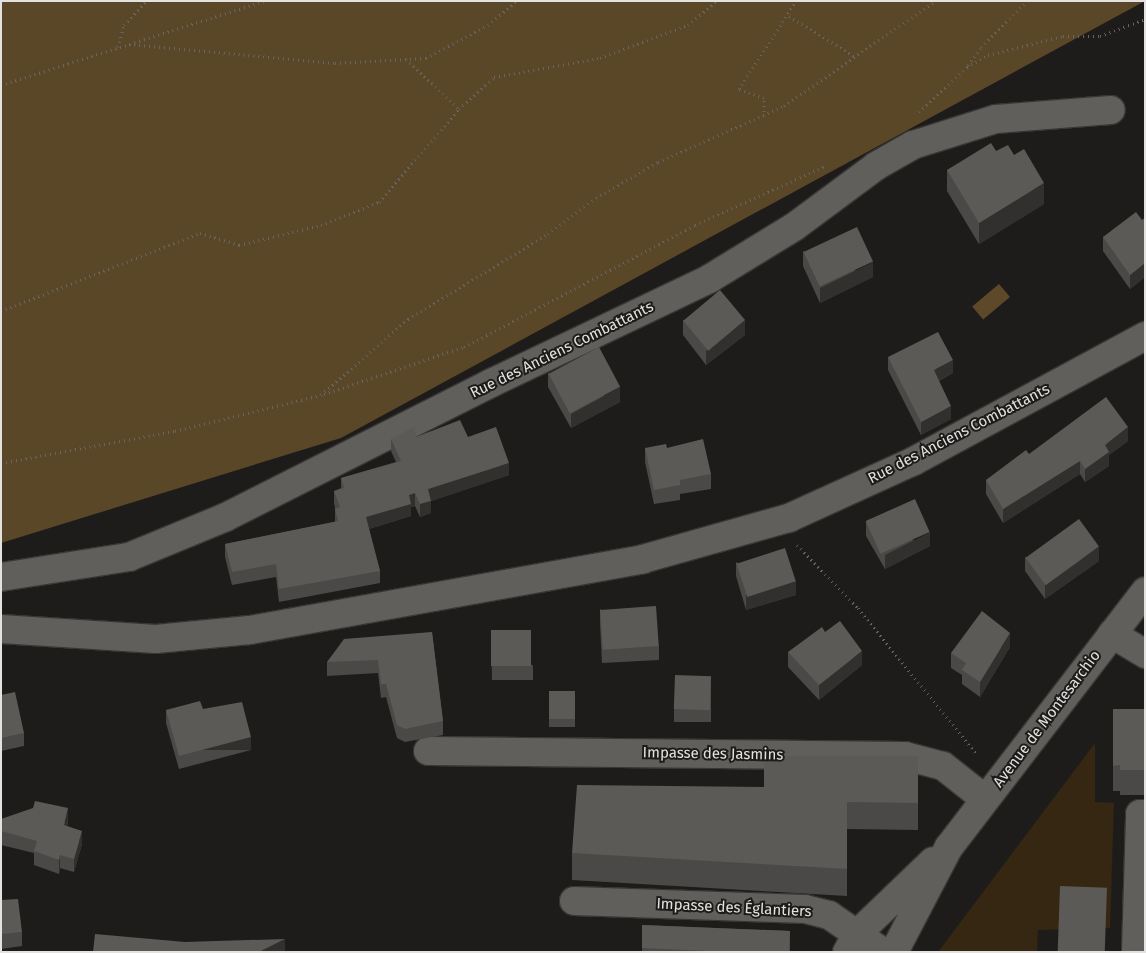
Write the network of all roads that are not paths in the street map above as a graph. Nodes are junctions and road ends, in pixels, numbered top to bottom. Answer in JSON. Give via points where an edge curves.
{"nodes":[{"id":1,"x":1111,"y":110,"type":"dead end"},
{"id":2,"x":1145,"y":336,"type":"edge"},
{"id":3,"x":1,"y":577,"type":"edge"},
{"id":4,"x":1145,"y":592,"type":"edge"},
{"id":5,"x":1,"y":630,"type":"edge"},
{"id":6,"x":1112,"y":634,"type":"junction"},
{"id":7,"x":1145,"y":654,"type":"edge"},
{"id":8,"x":428,"y":752,"type":"dead end"},
{"id":9,"x":993,"y":789,"type":"junction"},
{"id":10,"x":1145,"y":814,"type":"edge"},
{"id":11,"x":949,"y":847,"type":"junction"},
{"id":12,"x":574,"y":901,"type":"dead end"},
{"id":13,"x":852,"y":943,"type":"edge"},
{"id":14,"x":882,"y":952,"type":"edge"},
{"id":15,"x":894,"y":952,"type":"edge"},
{"id":16,"x":1136,"y":952,"type":"edge"}],
"edges":[{"from":1,"to":3,"type":"street","name":"Rue des Anciens Combattants","via":[[996,119],[912,144],[794,226],[709,279],[226,517],[129,557]]},
{"from":2,"to":5,"type":"street","name":"Rue des Anciens Combattants","via":[[914,460],[788,518],[642,559],[250,630],[156,639]]},
{"from":4,"to":6,"type":"street","name":"Avenue de Montesarchio"},
{"from":6,"to":7,"type":"street"},
{"from":6,"to":9,"type":"street","name":"Avenue de Montesarchio"},
{"from":8,"to":9,"type":"street","name":"Impasse des Jasmins","via":[[905,756],[943,766]]},
{"from":9,"to":11,"type":"street","name":"Avenue de Montesarchio"},
{"from":10,"to":16,"type":"street","via":[[1140,814]]},
{"from":11,"to":13,"type":"street","name":"Avenue de Montesarchio"},
{"from":11,"to":15,"type":"street","name":"Avenue de Montesarchio"},
{"from":12,"to":13,"type":"street","name":"Impasse des Églantiers","via":[[805,909],[829,915]]},
{"from":13,"to":14,"type":"street","name":"Impasse des Églantiers"}]}
